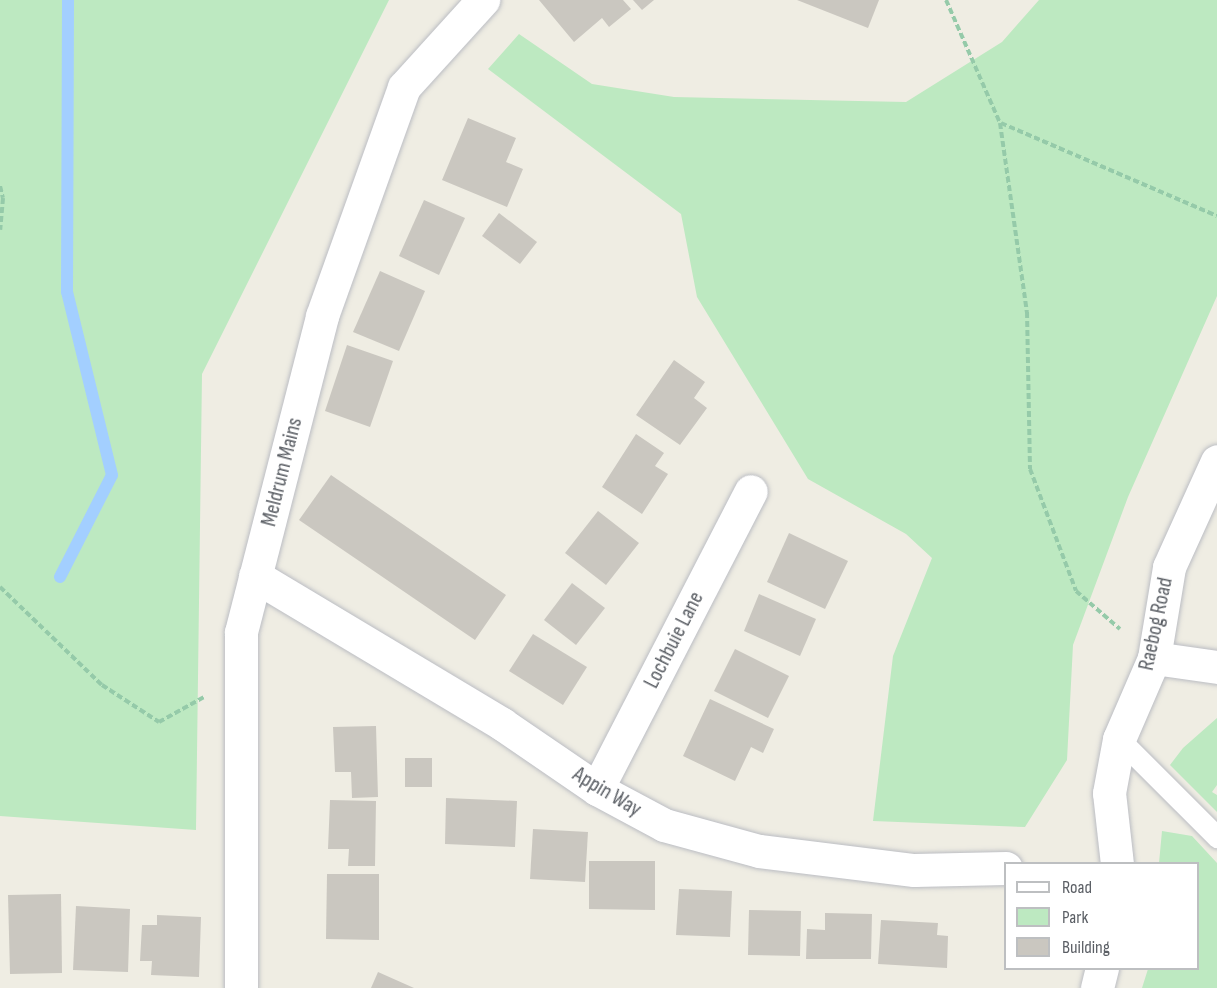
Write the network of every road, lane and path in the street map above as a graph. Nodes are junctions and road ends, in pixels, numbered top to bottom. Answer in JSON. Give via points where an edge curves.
{"nodes":[{"id":1,"x":483,"y":0,"type":"edge"},
{"id":2,"x":946,"y":0,"type":"edge"},
{"id":3,"x":1000,"y":123,"type":"junction"},
{"id":4,"x":0,"y":186,"type":"edge"},
{"id":5,"x":1217,"y":216,"type":"edge"},
{"id":6,"x":0,"y":230,"type":"edge"},
{"id":7,"x":1217,"y":460,"type":"edge"},
{"id":8,"x":751,"y":491,"type":"dead end"},
{"id":9,"x":255,"y":576,"type":"junction"},
{"id":10,"x":0,"y":587,"type":"edge"},
{"id":11,"x":1154,"y":658,"type":"junction"},
{"id":12,"x":1217,"y":667,"type":"edge"},
{"id":13,"x":241,"y":677,"type":"junction"},
{"id":14,"x":1119,"y":739,"type":"junction"},
{"id":15,"x":597,"y":789,"type":"junction"},
{"id":16,"x":1217,"y":837,"type":"edge"},
{"id":17,"x":1117,"y":862,"type":"edge"},
{"id":18,"x":1004,"y":868,"type":"edge"},
{"id":19,"x":1102,"y":970,"type":"edge"},
{"id":20,"x":241,"y":988,"type":"edge"},
{"id":21,"x":1097,"y":988,"type":"edge"}],
"edges":[{"from":1,"to":9,"type":"street","name":"Meldrum Mains","via":[[404,87],[322,316]]},
{"from":2,"to":3,"type":"path"},
{"from":3,"to":5,"type":"path"},
{"from":3,"to":11,"type":"path","via":[[1027,312],[1030,469],[1076,591]]},
{"from":4,"to":6,"type":"path"},
{"from":7,"to":11,"type":"street","name":"Raebog Road","via":[[1169,567]]},
{"from":8,"to":15,"type":"street","name":"Lochbuie Lane"},
{"from":9,"to":13,"type":"street","name":"Meldrum Mains","via":[[241,632]]},
{"from":9,"to":15,"type":"street","name":"Appin Way","via":[[502,724]]},
{"from":10,"to":13,"type":"path","via":[[102,685],[159,722]]},
{"from":11,"to":12,"type":"street"},
{"from":11,"to":14,"type":"street","name":"Raebog Road"},
{"from":13,"to":20,"type":"street","name":"Meldrum Mains"},
{"from":14,"to":16,"type":"lane"},
{"from":14,"to":17,"type":"street","name":"Raebog Road","via":[[1109,793]]},
{"from":15,"to":18,"type":"street","name":"Appin Way","via":[[664,825],[759,851],[914,870]]},
{"from":19,"to":21,"type":"street"}]}
